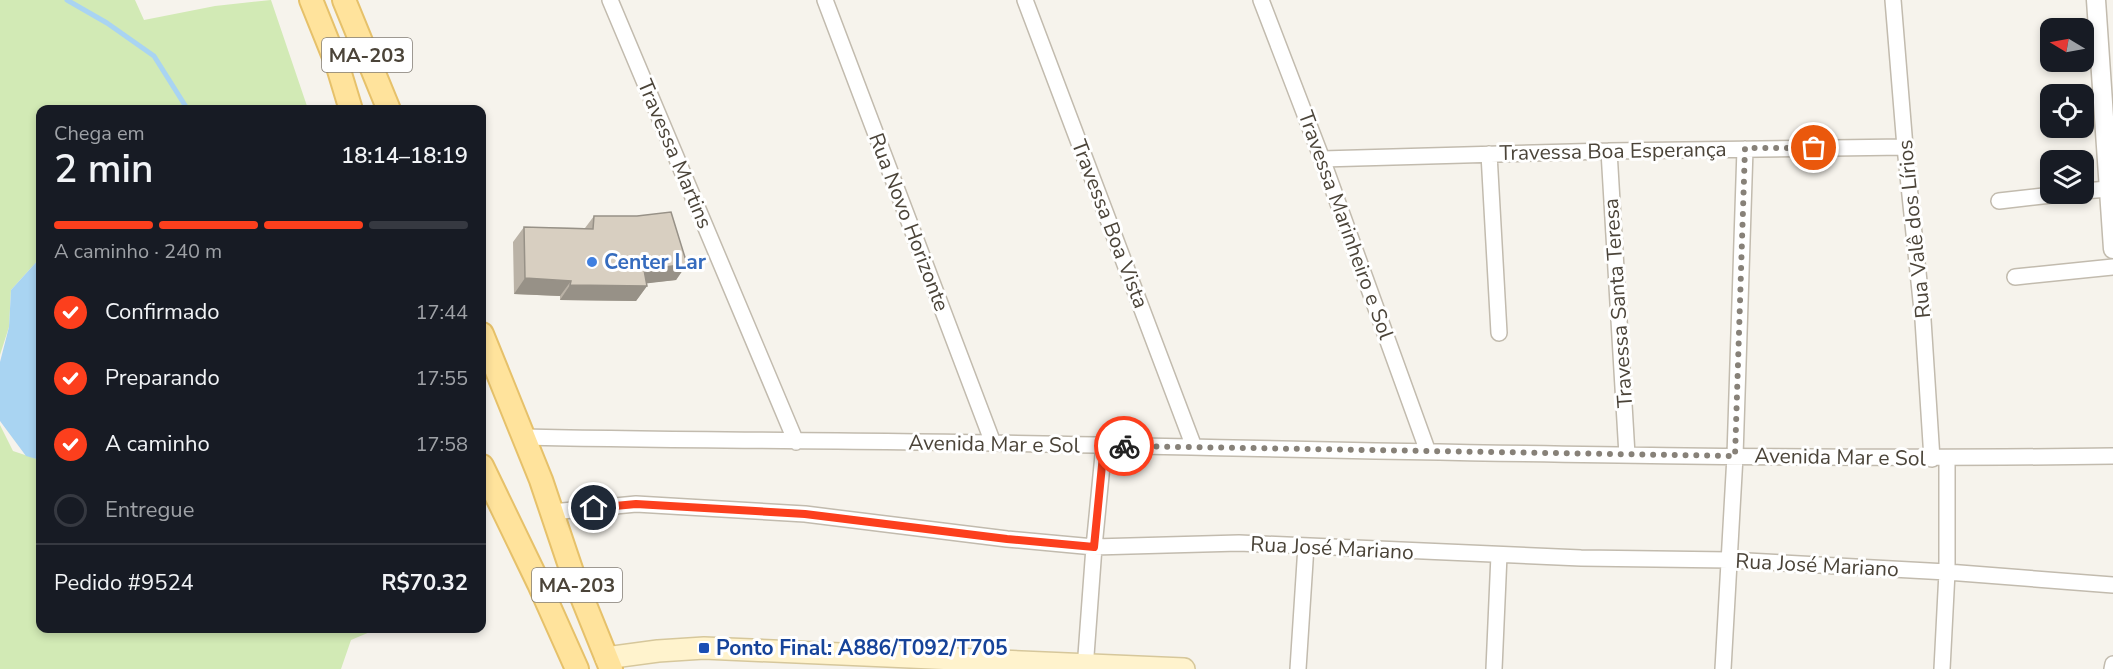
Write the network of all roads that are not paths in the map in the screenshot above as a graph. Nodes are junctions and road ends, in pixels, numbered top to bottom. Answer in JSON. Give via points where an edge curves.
{"nodes":[{"id":1,"x":311,"y":0,"type":"edge"},
{"id":2,"x":344,"y":0,"type":"edge"},
{"id":3,"x":610,"y":0,"type":"edge"},
{"id":4,"x":825,"y":0,"type":"edge"},
{"id":5,"x":1025,"y":0,"type":"edge"},
{"id":6,"x":1262,"y":0,"type":"edge"},
{"id":7,"x":1893,"y":0,"type":"edge"},
{"id":8,"x":2096,"y":0,"type":"edge"},
{"id":9,"x":2107,"y":80,"type":"edge"},
{"id":10,"x":349,"y":105,"type":"edge"},
{"id":11,"x":387,"y":105,"type":"edge"},
{"id":12,"x":1905,"y":147,"type":"junction"},
{"id":13,"x":1745,"y":148,"type":"junction"},
{"id":14,"x":1609,"y":151,"type":"junction"},
{"id":15,"x":1489,"y":154,"type":"junction"},
{"id":16,"x":1322,"y":159,"type":"junction"},
{"id":17,"x":2108,"y":189,"type":"junction"},
{"id":18,"x":2094,"y":190,"type":"edge"},
{"id":19,"x":2040,"y":196,"type":"edge"},
{"id":20,"x":1999,"y":201,"type":"dead end"},
{"id":21,"x":2113,"y":249,"type":"edge"},
{"id":22,"x":2113,"y":267,"type":"edge"},
{"id":23,"x":2015,"y":277,"type":"dead end"},
{"id":24,"x":1499,"y":333,"type":"dead end"},
{"id":25,"x":486,"y":344,"type":"edge"},
{"id":26,"x":524,"y":437,"type":"junction"},
{"id":27,"x":796,"y":442,"type":"junction"},
{"id":28,"x":993,"y":443,"type":"junction"},
{"id":29,"x":1104,"y":445,"type":"junction"},
{"id":30,"x":1194,"y":447,"type":"junction"},
{"id":31,"x":1428,"y":452,"type":"junction"},
{"id":32,"x":1627,"y":455,"type":"junction"},
{"id":33,"x":1735,"y":456,"type":"junction"},
{"id":34,"x":2113,"y":456,"type":"edge"},
{"id":35,"x":1940,"y":458,"type":"junction"},
{"id":36,"x":486,"y":474,"type":"edge"},
{"id":37,"x":552,"y":512,"type":"junction"},
{"id":38,"x":1306,"y":546,"type":"junction"},
{"id":39,"x":1094,"y":547,"type":"junction"},
{"id":40,"x":1499,"y":555,"type":"junction"},
{"id":41,"x":1729,"y":560,"type":"junction"},
{"id":42,"x":1947,"y":572,"type":"junction"},
{"id":43,"x":2113,"y":585,"type":"edge"},
{"id":44,"x":878,"y":662,"type":"edge"},
{"id":45,"x":608,"y":663,"type":"edge"},
{"id":46,"x":2113,"y":664,"type":"edge"},
{"id":47,"x":1086,"y":666,"type":"edge"},
{"id":48,"x":577,"y":669,"type":"edge"},
{"id":49,"x":1184,"y":669,"type":"edge"},
{"id":50,"x":1298,"y":669,"type":"edge"},
{"id":51,"x":1494,"y":669,"type":"edge"},
{"id":52,"x":1723,"y":669,"type":"edge"},
{"id":53,"x":1942,"y":669,"type":"edge"},
{"id":54,"x":2112,"y":669,"type":"edge"}],
"edges":[{"from":1,"to":10,"type":"main road","number":"MA-203"},
{"from":2,"to":11,"type":"main road","number":"MA-203"},
{"from":3,"to":27,"type":"street","name":"Travessa Martins"},
{"from":4,"to":28,"type":"street","name":"Rua Novo Horizonte"},
{"from":5,"to":30,"type":"street","name":"Travessa Boa Vista"},
{"from":6,"to":16,"type":"street","name":"Travessa Marinheiro e Sol"},
{"from":7,"to":12,"type":"street","name":"Rua Valê dos Lírios"},
{"from":8,"to":9,"type":"street"},
{"from":9,"to":17,"type":"street"},
{"from":12,"to":13,"type":"street","name":"Travessa Boa Esperança"},
{"from":12,"to":35,"type":"street","name":"Rua Valê dos Lírios"},
{"from":13,"to":14,"type":"street","name":"Travessa Boa Esperança"},
{"from":13,"to":33,"type":"street"},
{"from":14,"to":15,"type":"street","name":"Travessa Boa Esperança"},
{"from":14,"to":32,"type":"street","name":"Travessa Santa Teresa"},
{"from":15,"to":16,"type":"street","name":"Travessa Boa Esperança"},
{"from":15,"to":24,"type":"street"},
{"from":16,"to":31,"type":"street","name":"Travessa Marinheiro e Sol"},
{"from":17,"to":18,"type":"street"},
{"from":17,"to":21,"type":"street"},
{"from":19,"to":20,"type":"street"},
{"from":22,"to":23,"type":"street"},
{"from":25,"to":26,"type":"main road","number":"MA-203"},
{"from":26,"to":27,"type":"street","name":"Avenida Mar e Sol"},
{"from":26,"to":37,"type":"main road","number":"MA-203"},
{"from":27,"to":28,"type":"street","name":"Avenida Mar e Sol"},
{"from":28,"to":29,"type":"street","name":"Avenida Mar e Sol"},
{"from":29,"to":30,"type":"street","name":"Avenida Mar e Sol"},
{"from":29,"to":39,"type":"street"},
{"from":30,"to":31,"type":"street","name":"Avenida Mar e Sol"},
{"from":31,"to":32,"type":"street","name":"Avenida Mar e Sol"},
{"from":32,"to":33,"type":"street","name":"Avenida Mar e Sol"},
{"from":33,"to":35,"type":"street","name":"Avenida Mar e Sol"},
{"from":33,"to":41,"type":"street"},
{"from":34,"to":35,"type":"street","name":"Avenida Mar e Sol"},
{"from":35,"to":42,"type":"street","name":"Rua Valê dos Lírios"},
{"from":36,"to":48,"type":"main road","number":"MA-203"},
{"from":37,"to":39,"type":"street","name":"Rua José Mariano","via":[[636,504],[805,514]]},
{"from":37,"to":45,"type":"main road","number":"MA-203"},
{"from":38,"to":39,"type":"street","name":"Rua José Mariano","via":[[1239,543]]},
{"from":38,"to":40,"type":"street","name":"Rua José Mariano"},
{"from":38,"to":50,"type":"street"},
{"from":39,"to":47,"type":"street"},
{"from":40,"to":41,"type":"street","name":"Rua José Mariano"},
{"from":40,"to":51,"type":"street"},
{"from":41,"to":42,"type":"street","name":"Rua José Mariano"},
{"from":41,"to":52,"type":"street"},
{"from":42,"to":43,"type":"street","name":"Rua José Mariano"},
{"from":42,"to":53,"type":"street","name":"Rua Valê dos Lírios"},
{"from":44,"to":45,"type":"main road","via":[[704,648],[650,651]]},
{"from":44,"to":47,"type":"main road"},
{"from":46,"to":54,"type":"street"},
{"from":47,"to":49,"type":"main road"}]}
